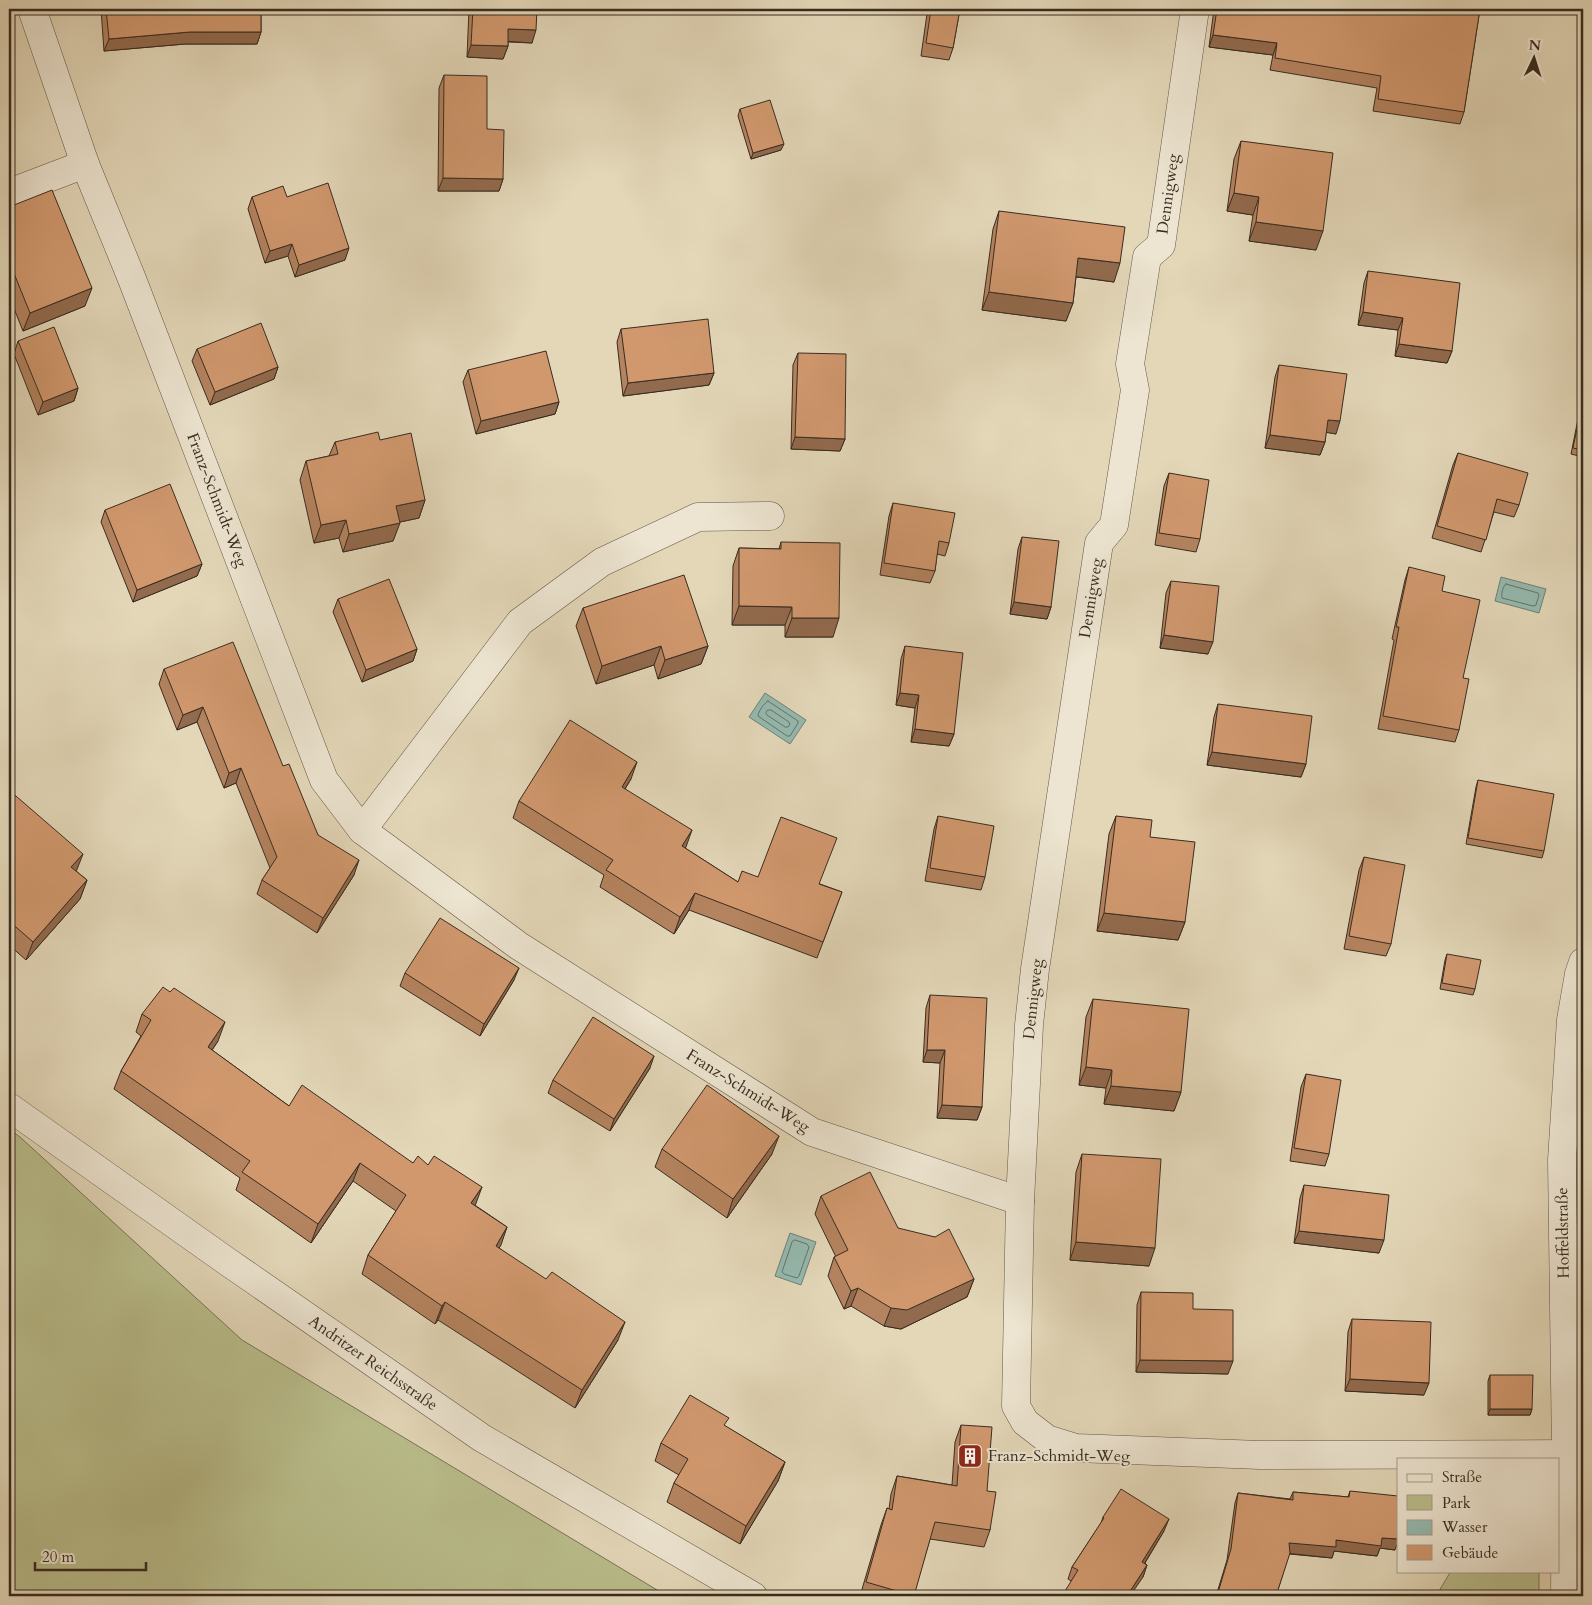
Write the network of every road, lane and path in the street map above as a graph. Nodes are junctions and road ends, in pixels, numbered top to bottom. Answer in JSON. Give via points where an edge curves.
{"nodes":[{"id":1,"x":32,"y":9,"type":"edge"},
{"id":2,"x":1195,"y":9,"type":"edge"},
{"id":3,"x":85,"y":164,"type":"junction"},
{"id":4,"x":9,"y":193,"type":"edge"},
{"id":5,"x":770,"y":516,"type":"dead end"},
{"id":6,"x":362,"y":830,"type":"junction"},
{"id":7,"x":1583,"y":962,"type":"edge"},
{"id":8,"x":1576,"y":1060,"type":"edge"},
{"id":9,"x":9,"y":1107,"type":"edge"},
{"id":10,"x":1020,"y":1201,"type":"junction"},
{"id":11,"x":1566,"y":1454,"type":"junction"},
{"id":12,"x":753,"y":1596,"type":"edge"},
{"id":13,"x":1565,"y":1596,"type":"edge"}],
"edges":[{"from":1,"to":3,"type":"street","name":"Franz-Schmidt-Weg"},
{"from":2,"to":10,"type":"street","name":"Dennigweg","via":[[1161,245],[1147,257],[1130,364],[1135,390],[1114,525],[1099,543],[1035,969]]},
{"from":3,"to":4,"type":"street"},
{"from":3,"to":6,"type":"street","name":"Franz-Schmidt-Weg","via":[[324,780]]},
{"from":5,"to":6,"type":"street","via":[[698,518],[602,562],[520,622]]},
{"from":6,"to":10,"type":"street","name":"Franz-Schmidt-Weg","via":[[519,946],[812,1132]]},
{"from":7,"to":8,"type":"street","name":"Hoffeldstraße","via":[[1571,1020]]},
{"from":8,"to":11,"type":"street","name":"Hoffeldstraße","via":[[1562,1160]]},
{"from":9,"to":12,"type":"street","name":"Andritzer Reichsstraße","via":[[482,1438]]},
{"from":10,"to":11,"type":"street","via":[[1016,1406],[1025,1422],[1047,1439],[1076,1448],[1260,1455]]},
{"from":11,"to":13,"type":"street","name":"Hoffeldstraße"}]}
